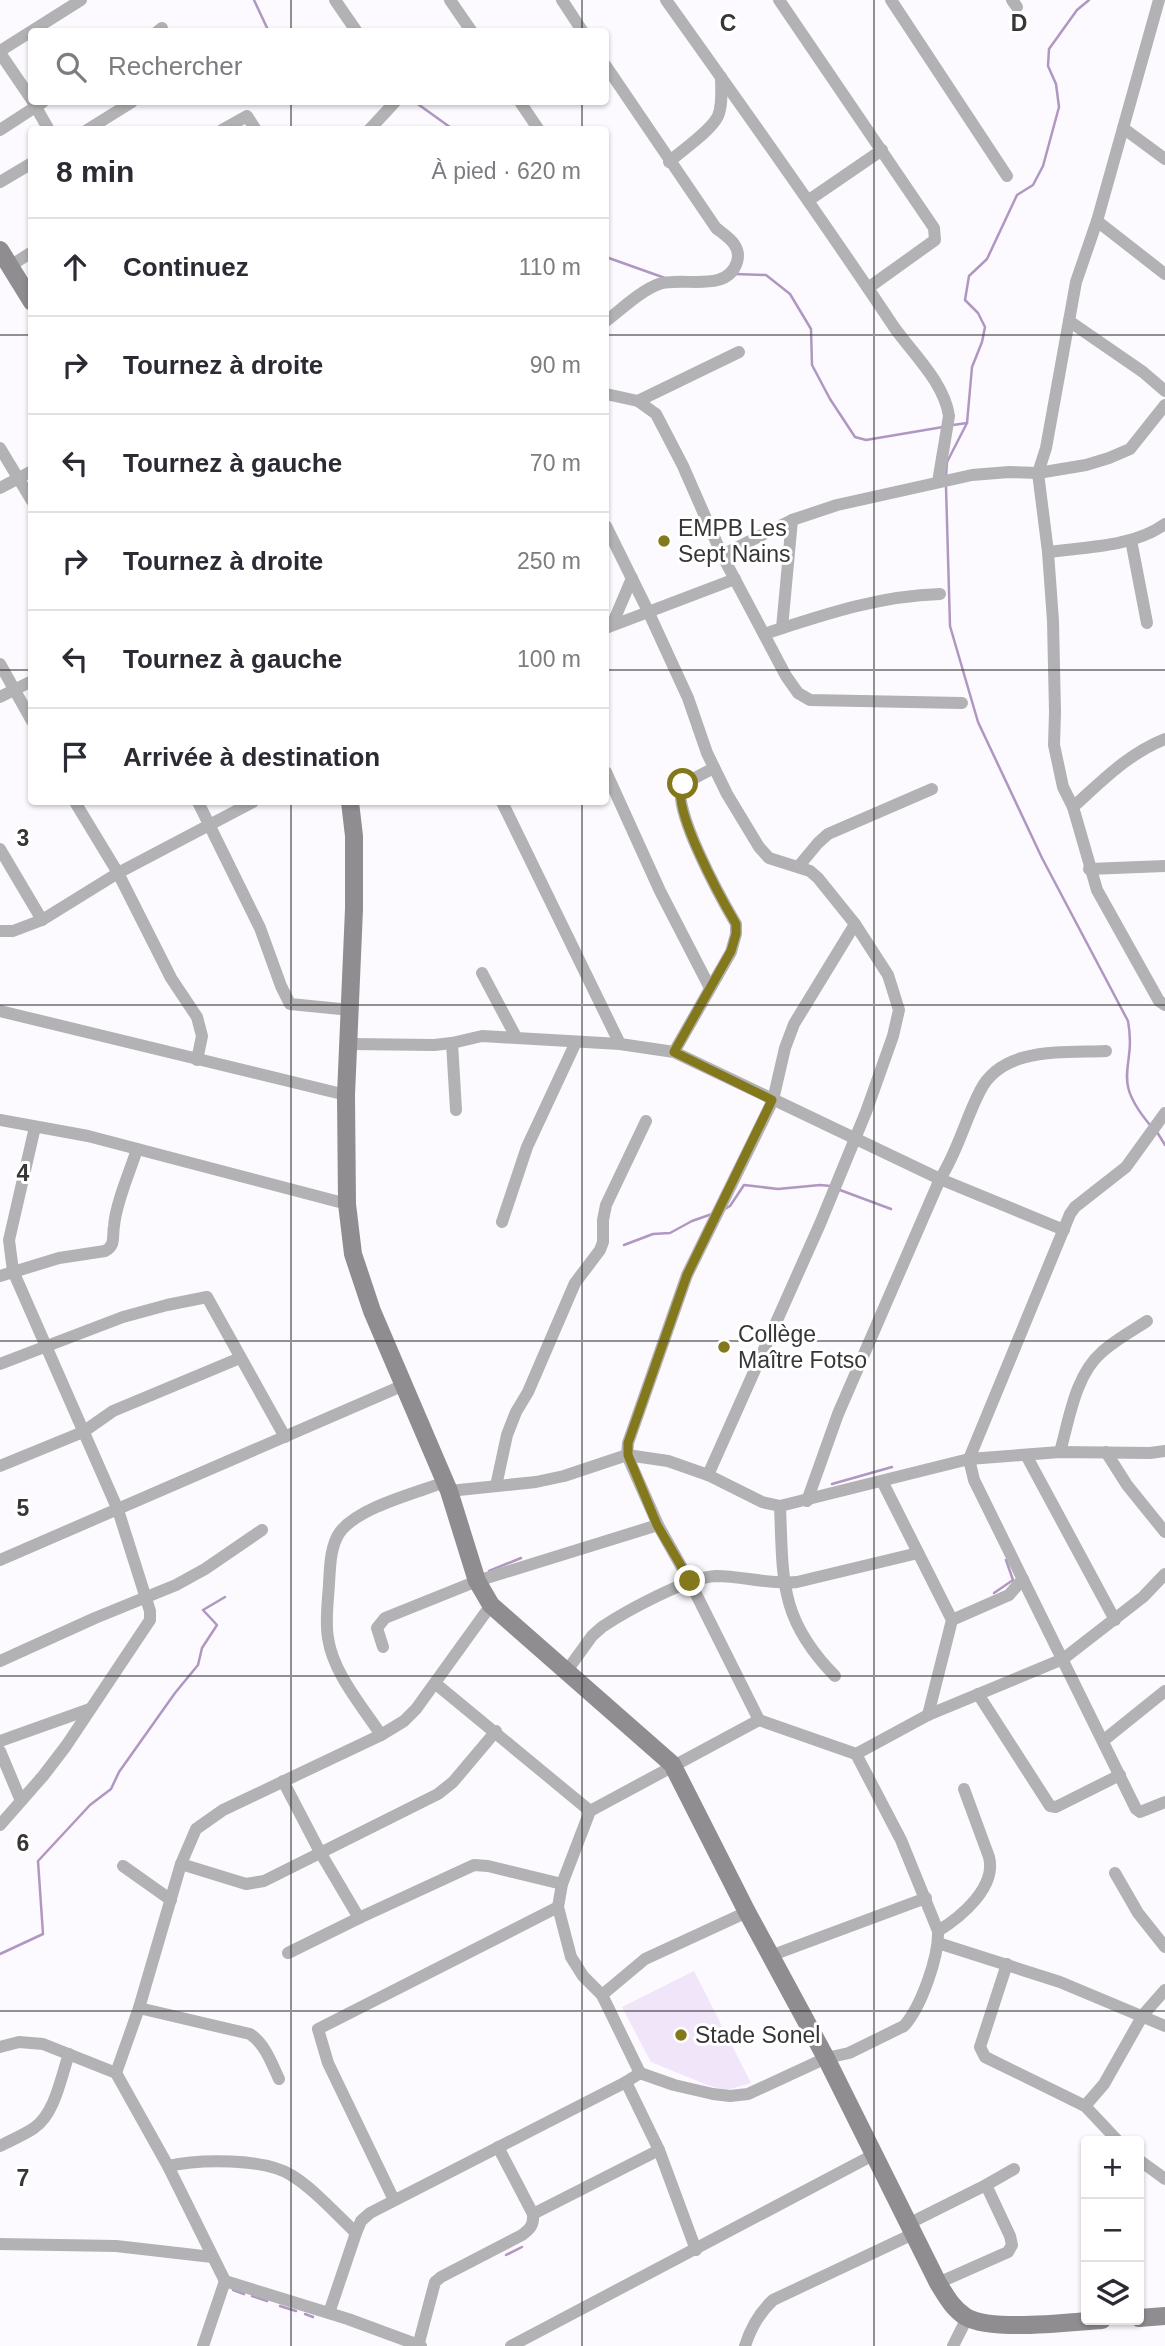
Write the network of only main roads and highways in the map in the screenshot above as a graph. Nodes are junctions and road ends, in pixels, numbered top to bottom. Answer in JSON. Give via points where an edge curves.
{"nodes":[{"id":1,"x":0,"y":250,"type":"edge"},
{"id":2,"x":28,"y":295,"type":"edge"},
{"id":3,"x":350,"y":805,"type":"edge"},
{"id":4,"x":1165,"y":2316,"type":"edge"},
{"id":5,"x":1144,"y":2318,"type":"edge"},
{"id":6,"x":1081,"y":2321,"type":"edge"}],
"edges":[{"from":1,"to":2,"type":"main road"},
{"from":3,"to":6,"type":"main road","via":[[354,836],[346,1095],[347,1204],[353,1254],[372,1311],[447,1486],[477,1581],[491,1605],[672,1764],[938,2283],[957,2311],[989,2323]]},
{"from":4,"to":5,"type":"main road"}]}
